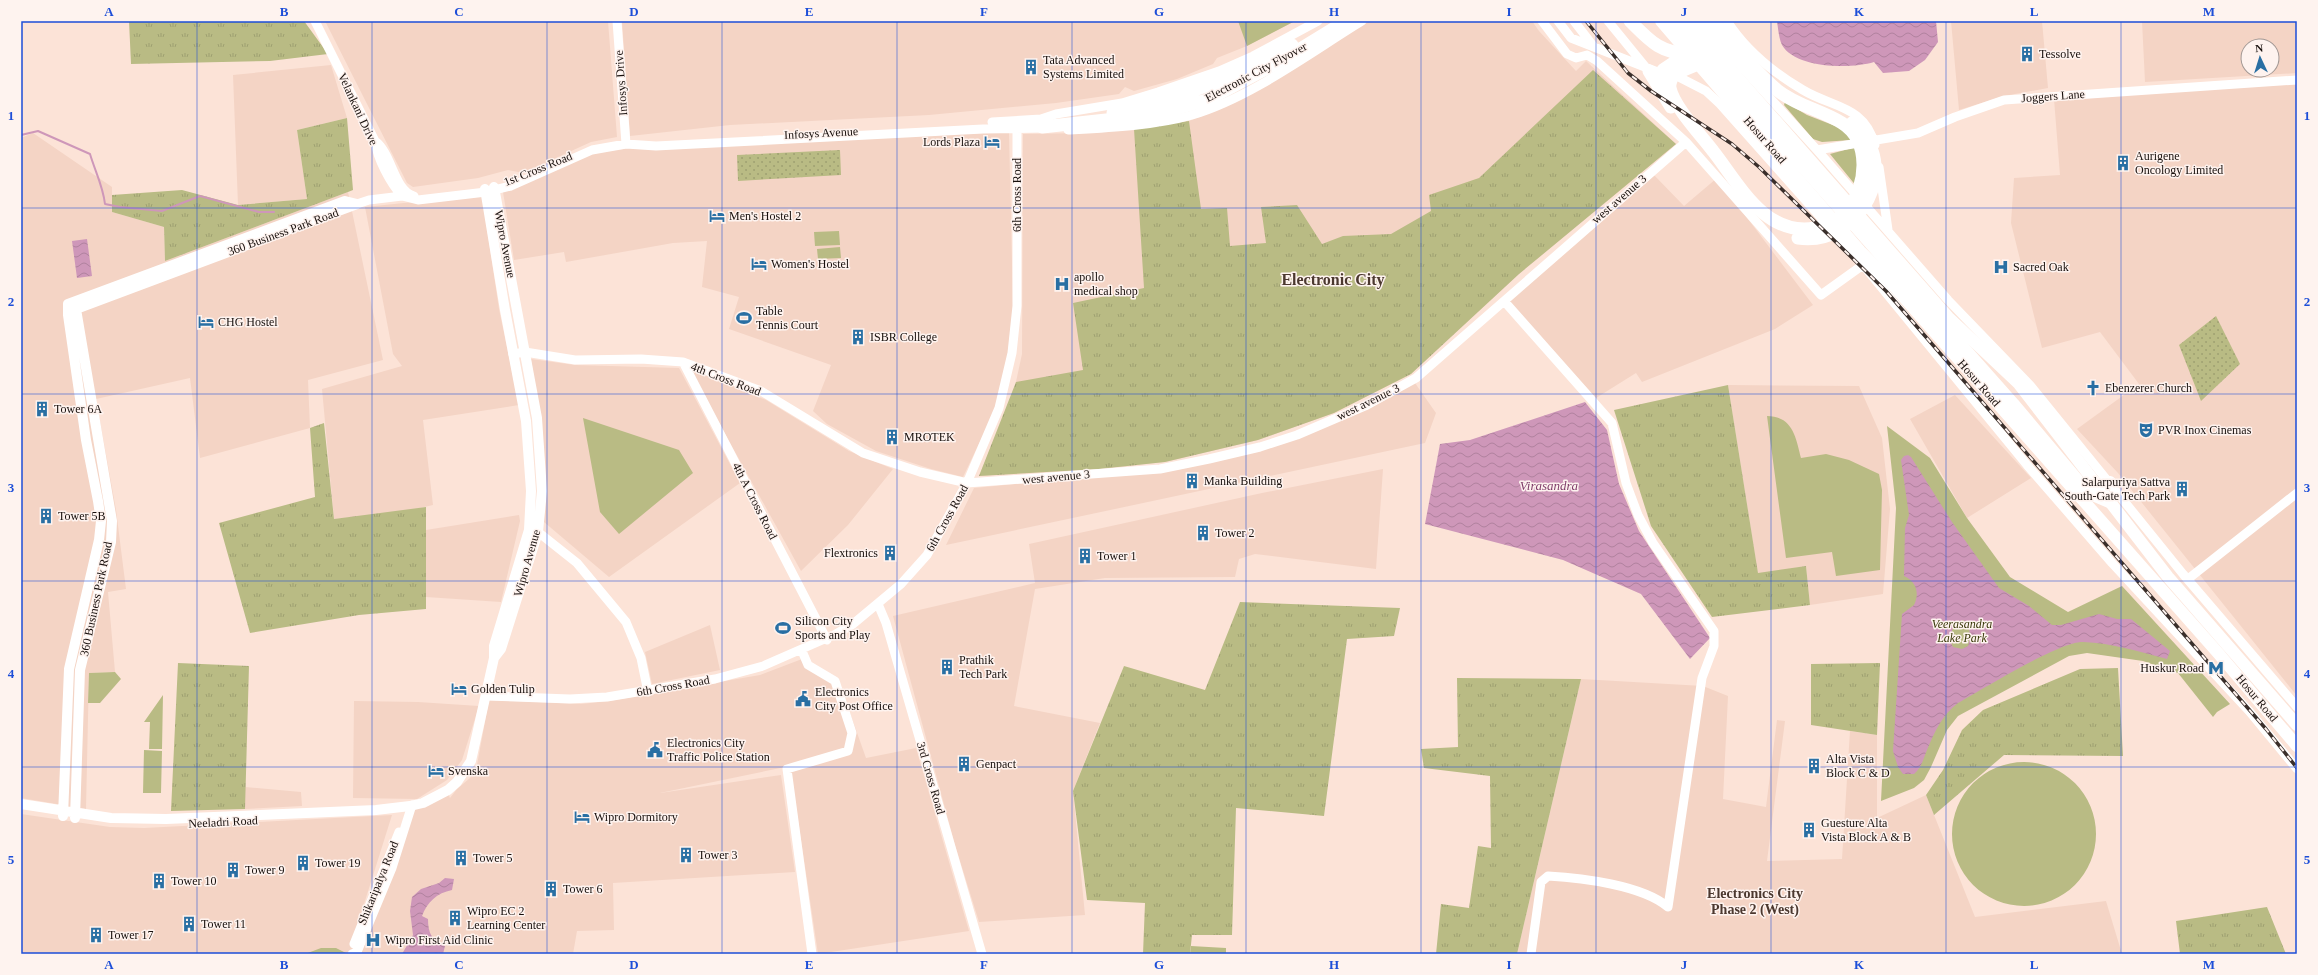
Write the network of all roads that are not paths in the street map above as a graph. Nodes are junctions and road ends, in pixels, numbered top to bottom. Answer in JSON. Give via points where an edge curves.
{"nodes":[{"id":1,"x":315,"y":21,"type":"edge"},
{"id":2,"x":617,"y":21,"type":"edge"},
{"id":3,"x":1318,"y":21,"type":"edge"},
{"id":4,"x":1331,"y":21,"type":"edge"},
{"id":5,"x":1346,"y":21,"type":"edge"},
{"id":6,"x":1362,"y":21,"type":"edge"},
{"id":7,"x":1542,"y":21,"type":"edge"},
{"id":8,"x":1558,"y":21,"type":"edge"},
{"id":9,"x":1574,"y":21,"type":"edge"},
{"id":10,"x":1608,"y":21,"type":"edge"},
{"id":11,"x":1630,"y":21,"type":"edge"},
{"id":12,"x":1660,"y":21,"type":"edge"},
{"id":13,"x":1674,"y":21,"type":"edge"},
{"id":14,"x":1688,"y":21,"type":"edge"},
{"id":15,"x":1700,"y":21,"type":"edge"},
{"id":16,"x":1713,"y":21,"type":"edge"},
{"id":17,"x":1727,"y":21,"type":"edge"},
{"id":18,"x":1738,"y":38,"type":"junction"},
{"id":19,"x":1594,"y":47,"type":"junction"},
{"id":20,"x":1693,"y":59,"type":"junction"},
{"id":21,"x":1662,"y":80,"type":"junction"},
{"id":22,"x":2297,"y":80,"type":"edge"},
{"id":23,"x":1042,"y":123,"type":"junction"},
{"id":24,"x":1017,"y":124,"type":"junction"},
{"id":25,"x":1852,"y":127,"type":"junction"},
{"id":26,"x":952,"y":128,"type":"junction"},
{"id":27,"x":1873,"y":140,"type":"junction"},
{"id":28,"x":375,"y":141,"type":"junction"},
{"id":29,"x":1686,"y":142,"type":"junction"},
{"id":30,"x":626,"y":143,"type":"junction"},
{"id":31,"x":1817,"y":150,"type":"junction"},
{"id":32,"x":395,"y":188,"type":"junction"},
{"id":33,"x":490,"y":190,"type":"junction"},
{"id":34,"x":450,"y":195,"type":"junction"},
{"id":35,"x":402,"y":196,"type":"junction"},
{"id":36,"x":384,"y":198,"type":"junction"},
{"id":37,"x":357,"y":204,"type":"junction"},
{"id":38,"x":1888,"y":231,"type":"junction"},
{"id":39,"x":1866,"y":262,"type":"junction"},
{"id":40,"x":1504,"y":301,"type":"junction"},
{"id":41,"x":525,"y":352,"type":"junction"},
{"id":42,"x":513,"y":354,"type":"junction"},
{"id":43,"x":683,"y":362,"type":"junction"},
{"id":44,"x":2110,"y":482,"type":"junction"},
{"id":45,"x":967,"y":483,"type":"junction"},
{"id":46,"x":2100,"y":490,"type":"junction"},
{"id":47,"x":2297,"y":493,"type":"edge"},
{"id":48,"x":2108,"y":501,"type":"junction"},
{"id":49,"x":534,"y":531,"type":"junction"},
{"id":50,"x":2188,"y":579,"type":"junction"},
{"id":51,"x":2178,"y":588,"type":"junction"},
{"id":52,"x":2167,"y":596,"type":"junction"},
{"id":53,"x":878,"y":604,"type":"junction"},
{"id":54,"x":827,"y":640,"type":"junction"},
{"id":55,"x":802,"y":651,"type":"junction"},
{"id":56,"x":494,"y":658,"type":"junction"},
{"id":57,"x":648,"y":692,"type":"junction"},
{"id":58,"x":486,"y":696,"type":"junction"},
{"id":59,"x":2297,"y":707,"type":"edge"},
{"id":60,"x":2297,"y":725,"type":"edge"},
{"id":61,"x":2297,"y":746,"type":"edge"},
{"id":62,"x":2297,"y":769,"type":"edge"},
{"id":63,"x":21,"y":804,"type":"edge"},
{"id":64,"x":410,"y":808,"type":"junction"},
{"id":65,"x":21,"y":810,"type":"edge"},
{"id":66,"x":63,"y":813,"type":"junction"},
{"id":67,"x":75,"y":815,"type":"junction"},
{"id":68,"x":352,"y":954,"type":"edge"},
{"id":69,"x":812,"y":954,"type":"edge"},
{"id":70,"x":982,"y":954,"type":"edge"},
{"id":71,"x":1531,"y":954,"type":"edge"}],
"edges":[{"from":1,"to":28,"type":"street","name":"Velankani Drive"},
{"from":2,"to":30,"type":"street","name":"Infosys Drive"},
{"from":3,"to":23,"type":"street","via":[[1239,62],[1158,92],[1122,103],[1056,114]]},
{"from":4,"to":23,"type":"highway","name":"Electronic City Flyover","via":[[1280,52],[1206,85],[1117,112]]},
{"from":5,"to":23,"type":"highway","name":"Electronic City Flyover","via":[[1279,62],[1208,100],[1145,116]]},
{"from":6,"to":23,"type":"street","via":[[1252,88],[1192,115],[1086,129],[1061,130]]},
{"from":7,"to":29,"type":"street","via":[[1568,54],[1576,58],[1587,55],[1597,61]]},
{"from":8,"to":19,"type":"street","via":[[1571,38]]},
{"from":9,"to":19,"type":"street"},
{"from":10,"to":21,"type":"street"},
{"from":11,"to":20,"type":"highway","via":[[1663,49]]},
{"from":12,"to":20,"type":"highway","name":"Hosur Road"},
{"from":13,"to":48,"type":"highway","via":[[2013,404],[2087,492]]},
{"from":14,"to":46,"type":"highway","name":"Hosur Road","via":[[1948,317],[2019,384]]},
{"from":15,"to":31,"type":"street"},
{"from":16,"to":25,"type":"highway","via":[[1752,67],[1778,90],[1810,110]]},
{"from":17,"to":18,"type":"street"},
{"from":18,"to":25,"type":"highway","via":[[1752,57],[1775,80],[1795,94],[1842,115]]},
{"from":18,"to":27,"type":"street","via":[[1792,84],[1856,114],[1866,124]]},
{"from":19,"to":21,"type":"street"},
{"from":20,"to":21,"type":"highway"},
{"from":20,"to":39,"type":"highway","name":"Hosur Road"},
{"from":21,"to":25,"type":"highway","via":[[1700,146],[1757,214],[1778,231],[1790,236],[1827,236],[1838,231],[1857,217],[1869,200],[1874,184],[1873,157],[1864,136]]},
{"from":21,"to":39,"type":"street","via":[[1706,91]]},
{"from":22,"to":27,"type":"street","name":"Joggers Lane","via":[[2004,100],[1918,133]]},
{"from":23,"to":24,"type":"street","name":"Infosys Avenue"},
{"from":24,"to":26,"type":"street","name":"Infosys Avenue"},
{"from":24,"to":45,"type":"street","name":"6th Cross Road","via":[[1017,306],[1012,353],[999,408]]},
{"from":26,"to":30,"type":"street","name":"Infosys Avenue"},
{"from":26,"to":30,"type":"street","name":"Infosys Avenue","via":[[656,146]]},
{"from":27,"to":31,"type":"street","name":"Joggers Lane"},
{"from":27,"to":38,"type":"street"},
{"from":28,"to":32,"type":"street","name":"Velankani Drive"},
{"from":28,"to":34,"type":"street","via":[[382,146],[407,193],[418,196]]},
{"from":29,"to":39,"type":"street","via":[[1821,295]]},
{"from":29,"to":40,"type":"street","name":"west avenue 3"},
{"from":30,"to":33,"type":"street","via":[[592,150],[511,186]]},
{"from":31,"to":38,"type":"street"},
{"from":32,"to":35,"type":"street","name":"Velankani Drive"},
{"from":32,"to":36,"type":"street","via":[[394,193]]},
{"from":33,"to":34,"type":"street"},
{"from":33,"to":41,"type":"main road","name":"Wipro Avenue"},
{"from":33,"to":42,"type":"main road","name":"Wipro Avenue"},
{"from":34,"to":35,"type":"street","via":[[418,200]]},
{"from":35,"to":36,"type":"street"},
{"from":36,"to":37,"type":"street"},
{"from":37,"to":66,"type":"main road","name":"360 Business Park Road","via":[[345,201],[68,304],[85,432],[101,521],[99,540],[69,669]]},
{"from":37,"to":67,"type":"main road","name":"360 Business Park Road","via":[[76,310],[112,521],[111,542],[80,670]]},
{"from":38,"to":44,"type":"street","via":[[1948,300],[2030,385]]},
{"from":39,"to":52,"type":"highway","name":"Hosur Road"},
{"from":39,"to":62,"type":"street","via":[[2027,465],[2119,570],[2249,711]]},
{"from":40,"to":45,"type":"street","name":"west avenue 3","via":[[1416,378],[1367,404],[1260,447],[1160,469]]},
{"from":40,"to":71,"type":"street","via":[[1612,423],[1626,483],[1638,515],[1653,543],[1714,630],[1714,646],[1702,678],[1668,908],[1647,894],[1576,878],[1548,876],[1541,882]]},
{"from":41,"to":42,"type":"street","name":"4th Cross Road"},
{"from":41,"to":43,"type":"street","name":"4th Cross Road","via":[[576,360],[641,359]]},
{"from":41,"to":49,"type":"main road","name":"Wipro Avenue","via":[[536,418],[542,491]]},
{"from":42,"to":49,"type":"main road","name":"Wipro Avenue","via":[[526,421]]},
{"from":43,"to":45,"type":"street","name":"4th Cross Road","via":[[761,391],[863,453],[920,472]]},
{"from":43,"to":54,"type":"street","name":"4th A Cross Road"},
{"from":44,"to":46,"type":"highway"},
{"from":44,"to":50,"type":"street"},
{"from":45,"to":53,"type":"street","name":"6th Cross Road","via":[[927,555],[901,584]]},
{"from":46,"to":48,"type":"highway","name":"Hosur Road"},
{"from":47,"to":50,"type":"street"},
{"from":48,"to":51,"type":"highway","name":"Hosur Road"},
{"from":49,"to":56,"type":"main road","name":"Wipro Avenue","via":[[494,646]]},
{"from":49,"to":56,"type":"main road","name":"Wipro Avenue","via":[[501,649]]},
{"from":49,"to":57,"type":"street","via":[[577,563],[626,622],[641,658]]},
{"from":50,"to":59,"type":"street"},
{"from":51,"to":52,"type":"highway"},
{"from":51,"to":60,"type":"highway","name":"Hosur Road"},
{"from":52,"to":61,"type":"highway","name":"Hosur Road"},
{"from":53,"to":54,"type":"street","name":"6th Cross Road"},
{"from":53,"to":70,"type":"street","name":"3rd Cross Road","via":[[886,623]]},
{"from":54,"to":55,"type":"street","name":"6th Cross Road"},
{"from":55,"to":57,"type":"street","name":"6th Cross Road","via":[[763,666],[715,679]]},
{"from":55,"to":69,"type":"street","via":[[808,665],[835,681],[852,733],[848,751],[786,768]]},
{"from":56,"to":58,"type":"main road","name":"Wipro Avenue"},
{"from":57,"to":58,"type":"street","name":"6th Cross Road","via":[[570,699]]},
{"from":58,"to":64,"type":"main road","name":"Wipro Avenue","via":[[471,761],[457,782]]},
{"from":63,"to":66,"type":"main road","name":"Neeladri Road"},
{"from":64,"to":67,"type":"main road","name":"Neeladri Road","via":[[166,819]]},
{"from":64,"to":68,"type":"street","name":"Shikaripalya Road"},
{"from":65,"to":66,"type":"main road","name":"Neeladri Road"},
{"from":66,"to":67,"type":"main road","name":"Neeladri Road"}]}
